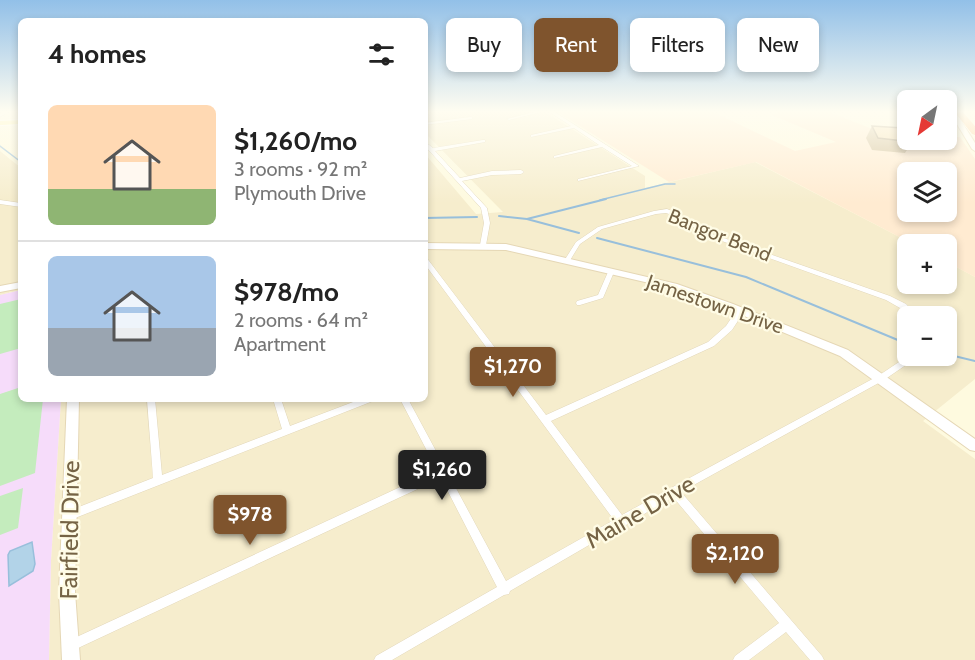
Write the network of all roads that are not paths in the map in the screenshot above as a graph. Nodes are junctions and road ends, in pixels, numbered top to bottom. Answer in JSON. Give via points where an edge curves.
{"nodes":[{"id":1,"x":478,"y":142,"type":"edge"},
{"id":2,"x":598,"y":142,"type":"edge"},
{"id":3,"x":603,"y":145,"type":"junction"},
{"id":4,"x":428,"y":146,"type":"edge"},
{"id":5,"x":432,"y":150,"type":"junction"},
{"id":6,"x":556,"y":157,"type":"dead end"},
{"id":7,"x":521,"y":172,"type":"dead end"},
{"id":8,"x":460,"y":180,"type":"junction"},
{"id":9,"x":580,"y":180,"type":"dead end"},
{"id":10,"x":0,"y":202,"type":"edge"},
{"id":11,"x":18,"y":205,"type":"edge"},
{"id":12,"x":483,"y":245,"type":"junction"},
{"id":13,"x":428,"y":246,"type":"edge"},
{"id":14,"x":567,"y":261,"type":"junction"},
{"id":15,"x":428,"y":263,"type":"edge"},
{"id":16,"x":611,"y":272,"type":"junction"},
{"id":17,"x":18,"y":286,"type":"edge"},
{"id":18,"x":0,"y":289,"type":"edge"},
{"id":19,"x":580,"y":303,"type":"dead end"},
{"id":20,"x":903,"y":306,"type":"edge"},
{"id":21,"x":741,"y":310,"type":"junction"},
{"id":22,"x":900,"y":366,"type":"edge"},
{"id":23,"x":881,"y":378,"type":"junction"},
{"id":24,"x":73,"y":402,"type":"edge"},
{"id":25,"x":151,"y":402,"type":"edge"},
{"id":26,"x":278,"y":402,"type":"edge"},
{"id":27,"x":362,"y":402,"type":"edge"},
{"id":28,"x":406,"y":402,"type":"edge"},
{"id":29,"x":546,"y":419,"type":"junction"},
{"id":30,"x":287,"y":430,"type":"junction"},
{"id":31,"x":975,"y":446,"type":"edge"},
{"id":32,"x":443,"y":472,"type":"junction"},
{"id":33,"x":158,"y":480,"type":"junction"},
{"id":34,"x":674,"y":491,"type":"junction"},
{"id":35,"x":70,"y":515,"type":"junction"},
{"id":36,"x":622,"y":523,"type":"junction"},
{"id":37,"x":505,"y":590,"type":"junction"},
{"id":38,"x":787,"y":624,"type":"junction"},
{"id":39,"x":70,"y":653,"type":"edge"},
{"id":40,"x":380,"y":660,"type":"edge"},
{"id":41,"x":739,"y":660,"type":"edge"},
{"id":42,"x":818,"y":660,"type":"edge"}],
"edges":[{"from":1,"to":5,"type":"street"},
{"from":2,"to":3,"type":"street"},
{"from":3,"to":6,"type":"street"},
{"from":3,"to":9,"type":"street","via":[[636,166]]},
{"from":4,"to":5,"type":"street"},
{"from":5,"to":8,"type":"street"},
{"from":7,"to":8,"type":"street"},
{"from":8,"to":12,"type":"street","via":[[484,208],[487,224]]},
{"from":10,"to":11,"type":"street"},
{"from":12,"to":13,"type":"street","name":"Jamestown Drive"},
{"from":12,"to":14,"type":"street","name":"Jamestown Drive"},
{"from":14,"to":16,"type":"street","name":"Jamestown Drive"},
{"from":14,"to":20,"type":"street","name":"Bangor Bend","via":[[578,243],[600,228],[667,212],[710,235]]},
{"from":15,"to":29,"type":"street"},
{"from":16,"to":19,"type":"street","via":[[601,296]]},
{"from":16,"to":21,"type":"street","name":"Jamestown Drive","via":[[674,286]]},
{"from":17,"to":18,"type":"street"},
{"from":21,"to":23,"type":"street","name":"Jamestown Drive","via":[[825,344]]},
{"from":21,"to":29,"type":"street","via":[[711,344]]},
{"from":22,"to":23,"type":"street","name":"Maine Drive"},
{"from":23,"to":31,"type":"street","name":"Jamestown Drive"},
{"from":23,"to":34,"type":"street","name":"Maine Drive"},
{"from":24,"to":35,"type":"street","name":"Fairfield Drive"},
{"from":25,"to":33,"type":"street"},
{"from":26,"to":30,"type":"street"},
{"from":27,"to":30,"type":"street"},
{"from":28,"to":32,"type":"street"},
{"from":29,"to":36,"type":"street"},
{"from":30,"to":33,"type":"street"},
{"from":32,"to":37,"type":"street"},
{"from":32,"to":39,"type":"street"},
{"from":33,"to":35,"type":"street"},
{"from":34,"to":36,"type":"street","name":"Maine Drive"},
{"from":34,"to":38,"type":"street"},
{"from":35,"to":39,"type":"street","name":"Fairfield Drive"},
{"from":36,"to":37,"type":"street","name":"Maine Drive"},
{"from":37,"to":40,"type":"street","name":"Maine Drive"},
{"from":38,"to":41,"type":"street"},
{"from":38,"to":42,"type":"street"}]}
